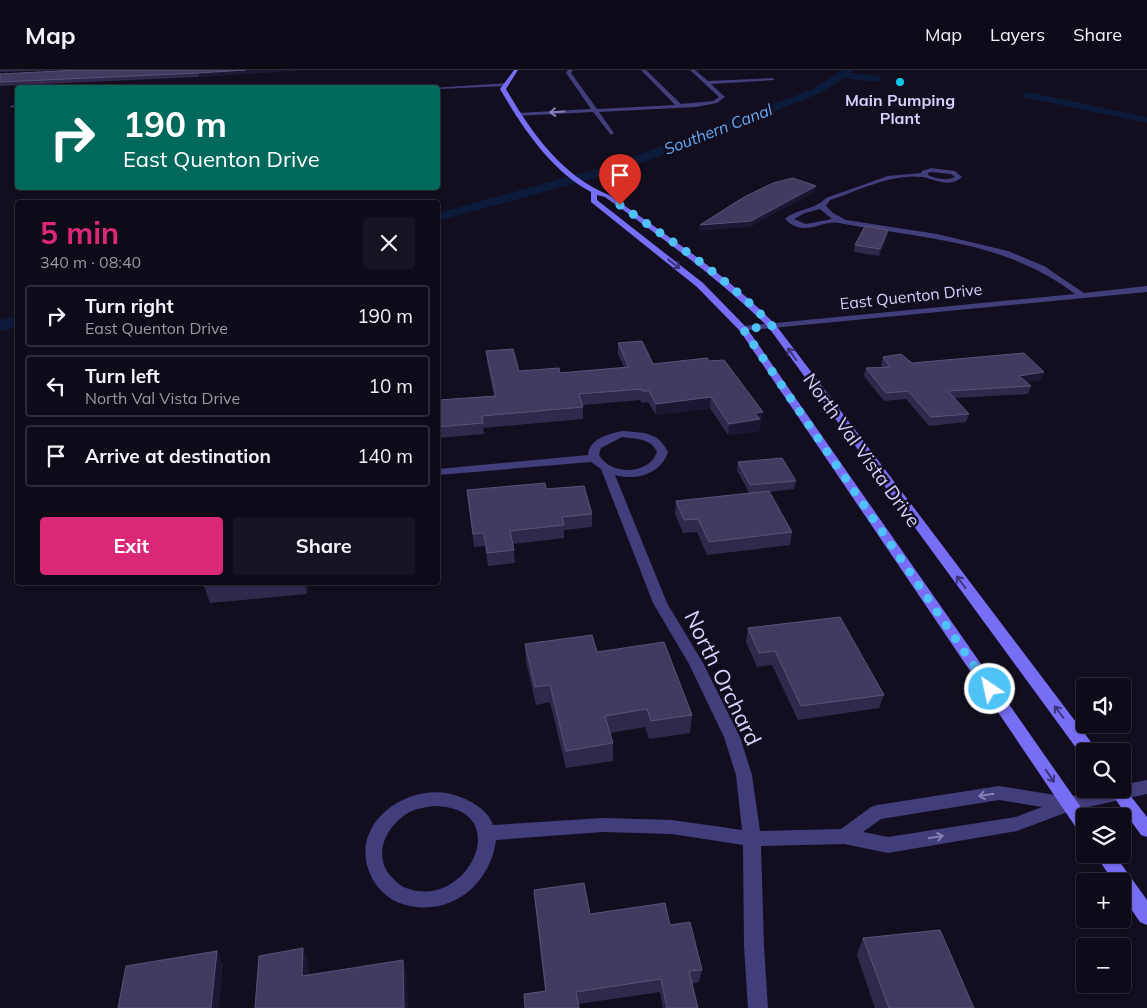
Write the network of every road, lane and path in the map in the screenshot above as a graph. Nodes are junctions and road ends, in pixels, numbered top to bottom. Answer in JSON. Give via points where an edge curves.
{"nodes":[{"id":1,"x":516,"y":70,"type":"edge"},
{"id":2,"x":571,"y":70,"type":"edge"},
{"id":3,"x":643,"y":70,"type":"edge"},
{"id":4,"x":692,"y":70,"type":"edge"},
{"id":5,"x":772,"y":80,"type":"dead end"},
{"id":6,"x":706,"y":83,"type":"junction"},
{"id":7,"x":506,"y":84,"type":"junction"},
{"id":8,"x":440,"y":88,"type":"edge"},
{"id":9,"x":680,"y":106,"type":"junction"},
{"id":10,"x":596,"y":110,"type":"junction"},
{"id":11,"x":517,"y":115,"type":"junction"},
{"id":12,"x":612,"y":133,"type":"dead end"},
{"id":13,"x":924,"y":175,"type":"dead end"},
{"id":14,"x":594,"y":193,"type":"junction"},
{"id":15,"x":822,"y":206,"type":"junction"},
{"id":16,"x":840,"y":220,"type":"junction"},
{"id":17,"x":1147,"y":289,"type":"edge"},
{"id":18,"x":1082,"y":295,"type":"junction"},
{"id":19,"x":772,"y":326,"type":"junction"},
{"id":20,"x":743,"y":329,"type":"junction"},
{"id":21,"x":594,"y":458,"type":"junction"},
{"id":22,"x":607,"y":469,"type":"junction"},
{"id":23,"x":440,"y":472,"type":"edge"},
{"id":24,"x":1082,"y":743,"type":"edge"},
{"id":25,"x":1147,"y":787,"type":"edge"},
{"id":26,"x":1131,"y":789,"type":"edge"},
{"id":27,"x":1092,"y":798,"type":"edge"},
{"id":28,"x":1123,"y":798,"type":"edge"},
{"id":29,"x":1069,"y":804,"type":"junction"},
{"id":30,"x":1076,"y":814,"type":"edge"},
{"id":31,"x":1147,"y":830,"type":"edge"},
{"id":32,"x":487,"y":833,"type":"junction"},
{"id":33,"x":844,"y":836,"type":"junction"},
{"id":34,"x":752,"y":838,"type":"junction"},
{"id":35,"x":1110,"y":863,"type":"edge"},
{"id":36,"x":1147,"y":916,"type":"edge"},
{"id":37,"x":758,"y":1008,"type":"edge"}],
"edges":[{"from":1,"to":7,"type":"main road"},
{"from":2,"to":10,"type":"street","via":[[568,73]]},
{"from":3,"to":9,"type":"street"},
{"from":4,"to":6,"type":"street"},
{"from":5,"to":6,"type":"street"},
{"from":6,"to":9,"type":"street","via":[[722,97],[715,102]]},
{"from":7,"to":8,"type":"street"},
{"from":7,"to":11,"type":"main road","name":"North Val Vista Drive","via":[[503,88]]},
{"from":9,"to":10,"type":"street"},
{"from":10,"to":11,"type":"street","one_way":true},
{"from":10,"to":12,"type":"street"},
{"from":11,"to":14,"type":"main road","name":"North Val Vista Drive","via":[[554,160]]},
{"from":13,"to":15,"type":"street","via":[[890,177],[828,198]]},
{"from":14,"to":19,"type":"main road","name":"North Val Vista Drive","via":[[607,196],[699,261]]},
{"from":14,"to":20,"type":"main road","name":"North Val Vista Drive","one_way":true,"via":[[592,201],[700,285]]},
{"from":15,"to":16,"type":"street"},
{"from":15,"to":16,"type":"street","via":[[802,211],[789,219],[797,226]]},
{"from":16,"to":18,"type":"street","via":[[995,249],[1028,261]]},
{"from":17,"to":18,"type":"street","name":"East Quenton Drive"},
{"from":18,"to":19,"type":"street","name":"East Quenton Drive"},
{"from":19,"to":20,"type":"street","name":"East Quenton Drive"},
{"from":24,"to":19,"type":"main road","name":"North Val Vista Drive","one_way":true},
{"from":20,"to":29,"type":"main road","name":"North Val Vista Drive","one_way":true},
{"from":21,"to":22,"type":"street"},
{"from":21,"to":22,"type":"street","via":[[596,445],[622,434],[653,440],[663,452],[663,458],[652,469],[630,473]]},
{"from":21,"to":23,"type":"street"},
{"from":22,"to":34,"type":"street","name":"North Orchard","via":[[660,603],[696,663],[732,737],[744,775]]},
{"from":25,"to":26,"type":"street"},
{"from":27,"to":29,"type":"street"},
{"from":28,"to":31,"type":"main road"},
{"from":29,"to":30,"type":"main road","name":"North Val Vista Drive"},
{"from":33,"to":29,"type":"street","one_way":true,"via":[[888,845],[1017,824]]},
{"from":29,"to":33,"type":"street","one_way":true,"via":[[999,793],[877,812]]},
{"from":32,"to":32,"type":"street","via":[[480,819],[468,807],[452,800],[415,802],[384,824],[375,840],[372,858],[376,873],[386,886],[401,895],[419,900],[438,898],[457,891],[472,880],[483,865],[488,849]]},
{"from":32,"to":34,"type":"street","via":[[603,826],[672,827]]},
{"from":33,"to":34,"type":"street"},
{"from":34,"to":37,"type":"street","name":"North Orchard"},
{"from":35,"to":36,"type":"main road"}]}
